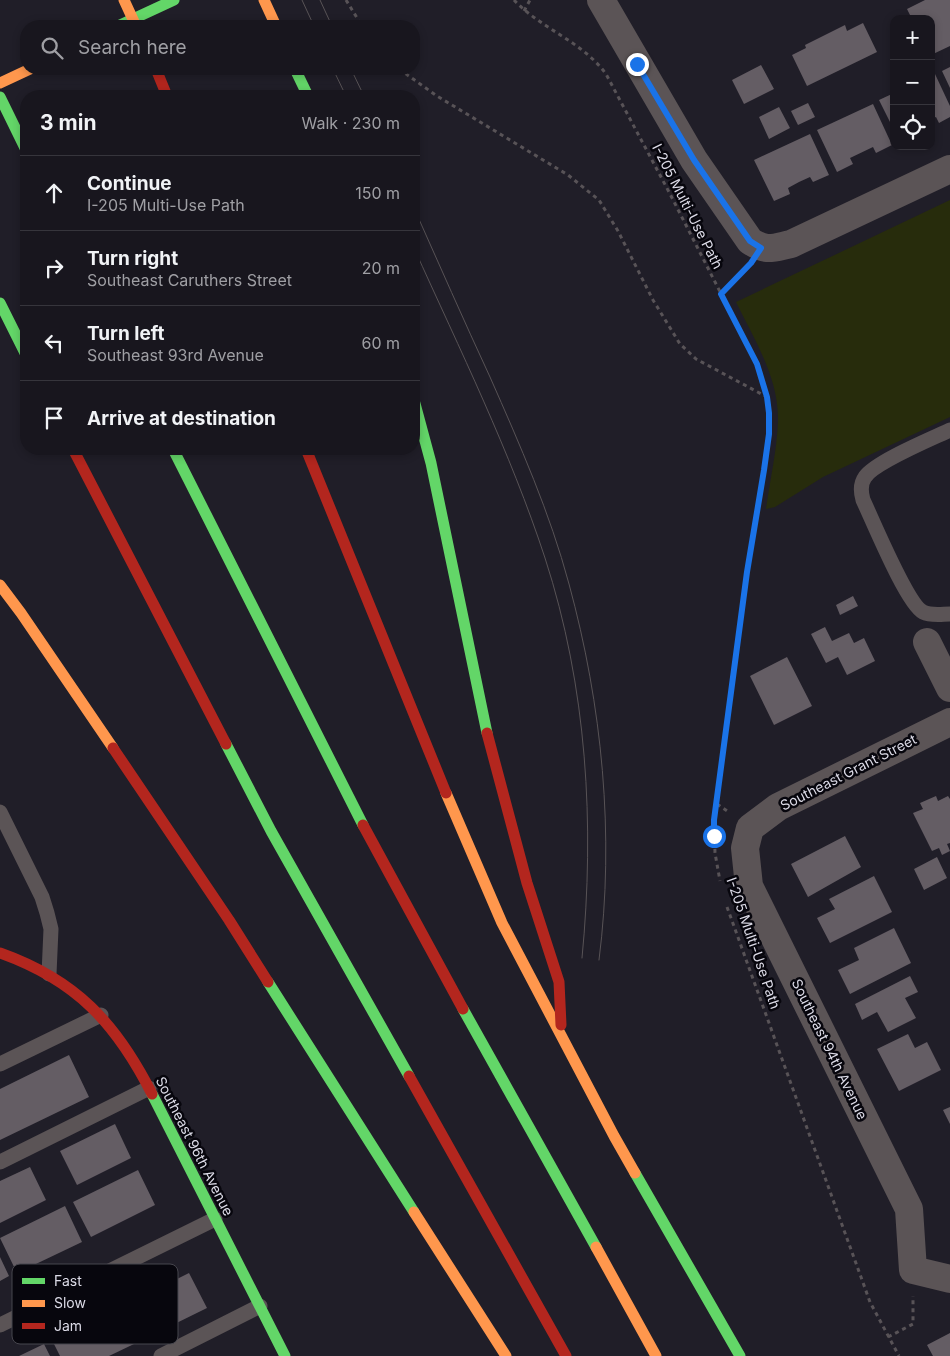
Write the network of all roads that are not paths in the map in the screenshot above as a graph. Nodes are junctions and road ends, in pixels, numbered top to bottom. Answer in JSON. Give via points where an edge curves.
{"nodes":[{"id":1,"x":124,"y":0,"type":"edge"},
{"id":2,"x":174,"y":0,"type":"edge"},
{"id":3,"x":264,"y":0,"type":"edge"},
{"id":4,"x":601,"y":0,"type":"edge"},
{"id":5,"x":134,"y":20,"type":"edge"},
{"id":6,"x":140,"y":20,"type":"edge"},
{"id":7,"x":273,"y":20,"type":"edge"},
{"id":8,"x":20,"y":74,"type":"edge"},
{"id":9,"x":158,"y":75,"type":"edge"},
{"id":10,"x":299,"y":75,"type":"edge"},
{"id":11,"x":0,"y":83,"type":"edge"},
{"id":12,"x":164,"y":90,"type":"edge"},
{"id":13,"x":305,"y":90,"type":"edge"},
{"id":14,"x":0,"y":97,"type":"edge"},
{"id":15,"x":20,"y":138,"type":"edge"},
{"id":16,"x":950,"y":169,"type":"edge"},
{"id":17,"x":0,"y":303,"type":"edge"},
{"id":18,"x":20,"y":343,"type":"edge"},
{"id":19,"x":420,"y":422,"type":"edge"},
{"id":20,"x":950,"y":430,"type":"edge"},
{"id":21,"x":76,"y":455,"type":"edge"},
{"id":22,"x":176,"y":455,"type":"edge"},
{"id":23,"x":308,"y":455,"type":"edge"},
{"id":24,"x":0,"y":585,"type":"edge"},
{"id":25,"x":950,"y":614,"type":"edge"},
{"id":26,"x":927,"y":642,"type":"dead end"},
{"id":27,"x":950,"y":688,"type":"edge"},
{"id":28,"x":950,"y":722,"type":"edge"},
{"id":29,"x":0,"y":812,"type":"edge"},
{"id":30,"x":750,"y":828,"type":"joint"},
{"id":31,"x":0,"y":952,"type":"edge"},
{"id":32,"x":49,"y":974,"type":"junction"},
{"id":33,"x":101,"y":1015,"type":"junction"},
{"id":34,"x":562,"y":1034,"type":"junction"},
{"id":35,"x":0,"y":1064,"type":"edge"},
{"id":36,"x":149,"y":1088,"type":"junction"},
{"id":37,"x":0,"y":1162,"type":"edge"},
{"id":38,"x":215,"y":1219,"type":"junction"},
{"id":39,"x":124,"y":1264,"type":"edge"},
{"id":40,"x":950,"y":1279,"type":"edge"},
{"id":41,"x":260,"y":1306,"type":"junction"},
{"id":42,"x":12,"y":1319,"type":"edge"},
{"id":43,"x":0,"y":1325,"type":"edge"},
{"id":44,"x":161,"y":1356,"type":"edge"},
{"id":45,"x":285,"y":1356,"type":"edge"},
{"id":46,"x":506,"y":1356,"type":"edge"},
{"id":47,"x":566,"y":1356,"type":"edge"},
{"id":48,"x":656,"y":1356,"type":"edge"},
{"id":49,"x":740,"y":1356,"type":"edge"}],
"edges":[{"from":1,"to":5,"type":"main road"},
{"from":2,"to":6,"type":"main road"},
{"from":3,"to":7,"type":"main road"},
{"from":4,"to":16,"type":"street","via":[[694,160],[750,241],[761,248],[791,244]]},
{"from":8,"to":11,"type":"main road"},
{"from":9,"to":12,"type":"main road"},
{"from":10,"to":13,"type":"main road"},
{"from":14,"to":15,"type":"main road"},
{"from":17,"to":18,"type":"main road"},
{"from":19,"to":34,"type":"main road","via":[[483,719],[527,883],[559,982]]},
{"from":20,"to":25,"type":"lane","via":[[881,463],[865,477],[861,490],[904,587],[916,606],[924,613]]},
{"from":21,"to":47,"type":"main road","via":[[271,831]]},
{"from":22,"to":48,"type":"main road","via":[[424,939]]},
{"from":23,"to":34,"type":"main road","via":[[465,840],[502,923]]},
{"from":24,"to":46,"type":"main road","via":[[228,920]]},
{"from":26,"to":27,"type":"street"},
{"from":28,"to":30,"type":"street","name":"Southeast Grant Street","via":[[778,807]]},
{"from":29,"to":32,"type":"lane","via":[[48,913],[51,929]]},
{"from":30,"to":40,"type":"street","name":"Southeast 94th Avenue","via":[[745,848],[749,886],[909,1209],[913,1270]]},
{"from":31,"to":32,"type":"main road","name":"Southeast 96th Avenue"},
{"from":32,"to":33,"type":"main road","name":"Southeast 96th Avenue"},
{"from":33,"to":35,"type":"lane"},
{"from":33,"to":36,"type":"main road","name":"Southeast 96th Avenue","via":[[124,1043]]},
{"from":34,"to":49,"type":"main road","via":[[614,1136]]},
{"from":36,"to":37,"type":"lane"},
{"from":36,"to":38,"type":"main road","name":"Southeast 96th Avenue"},
{"from":38,"to":39,"type":"lane"},
{"from":38,"to":41,"type":"main road","name":"Southeast 96th Avenue"},
{"from":41,"to":44,"type":"lane"},
{"from":41,"to":45,"type":"main road","name":"Southeast 96th Avenue"},
{"from":42,"to":43,"type":"lane"}]}
